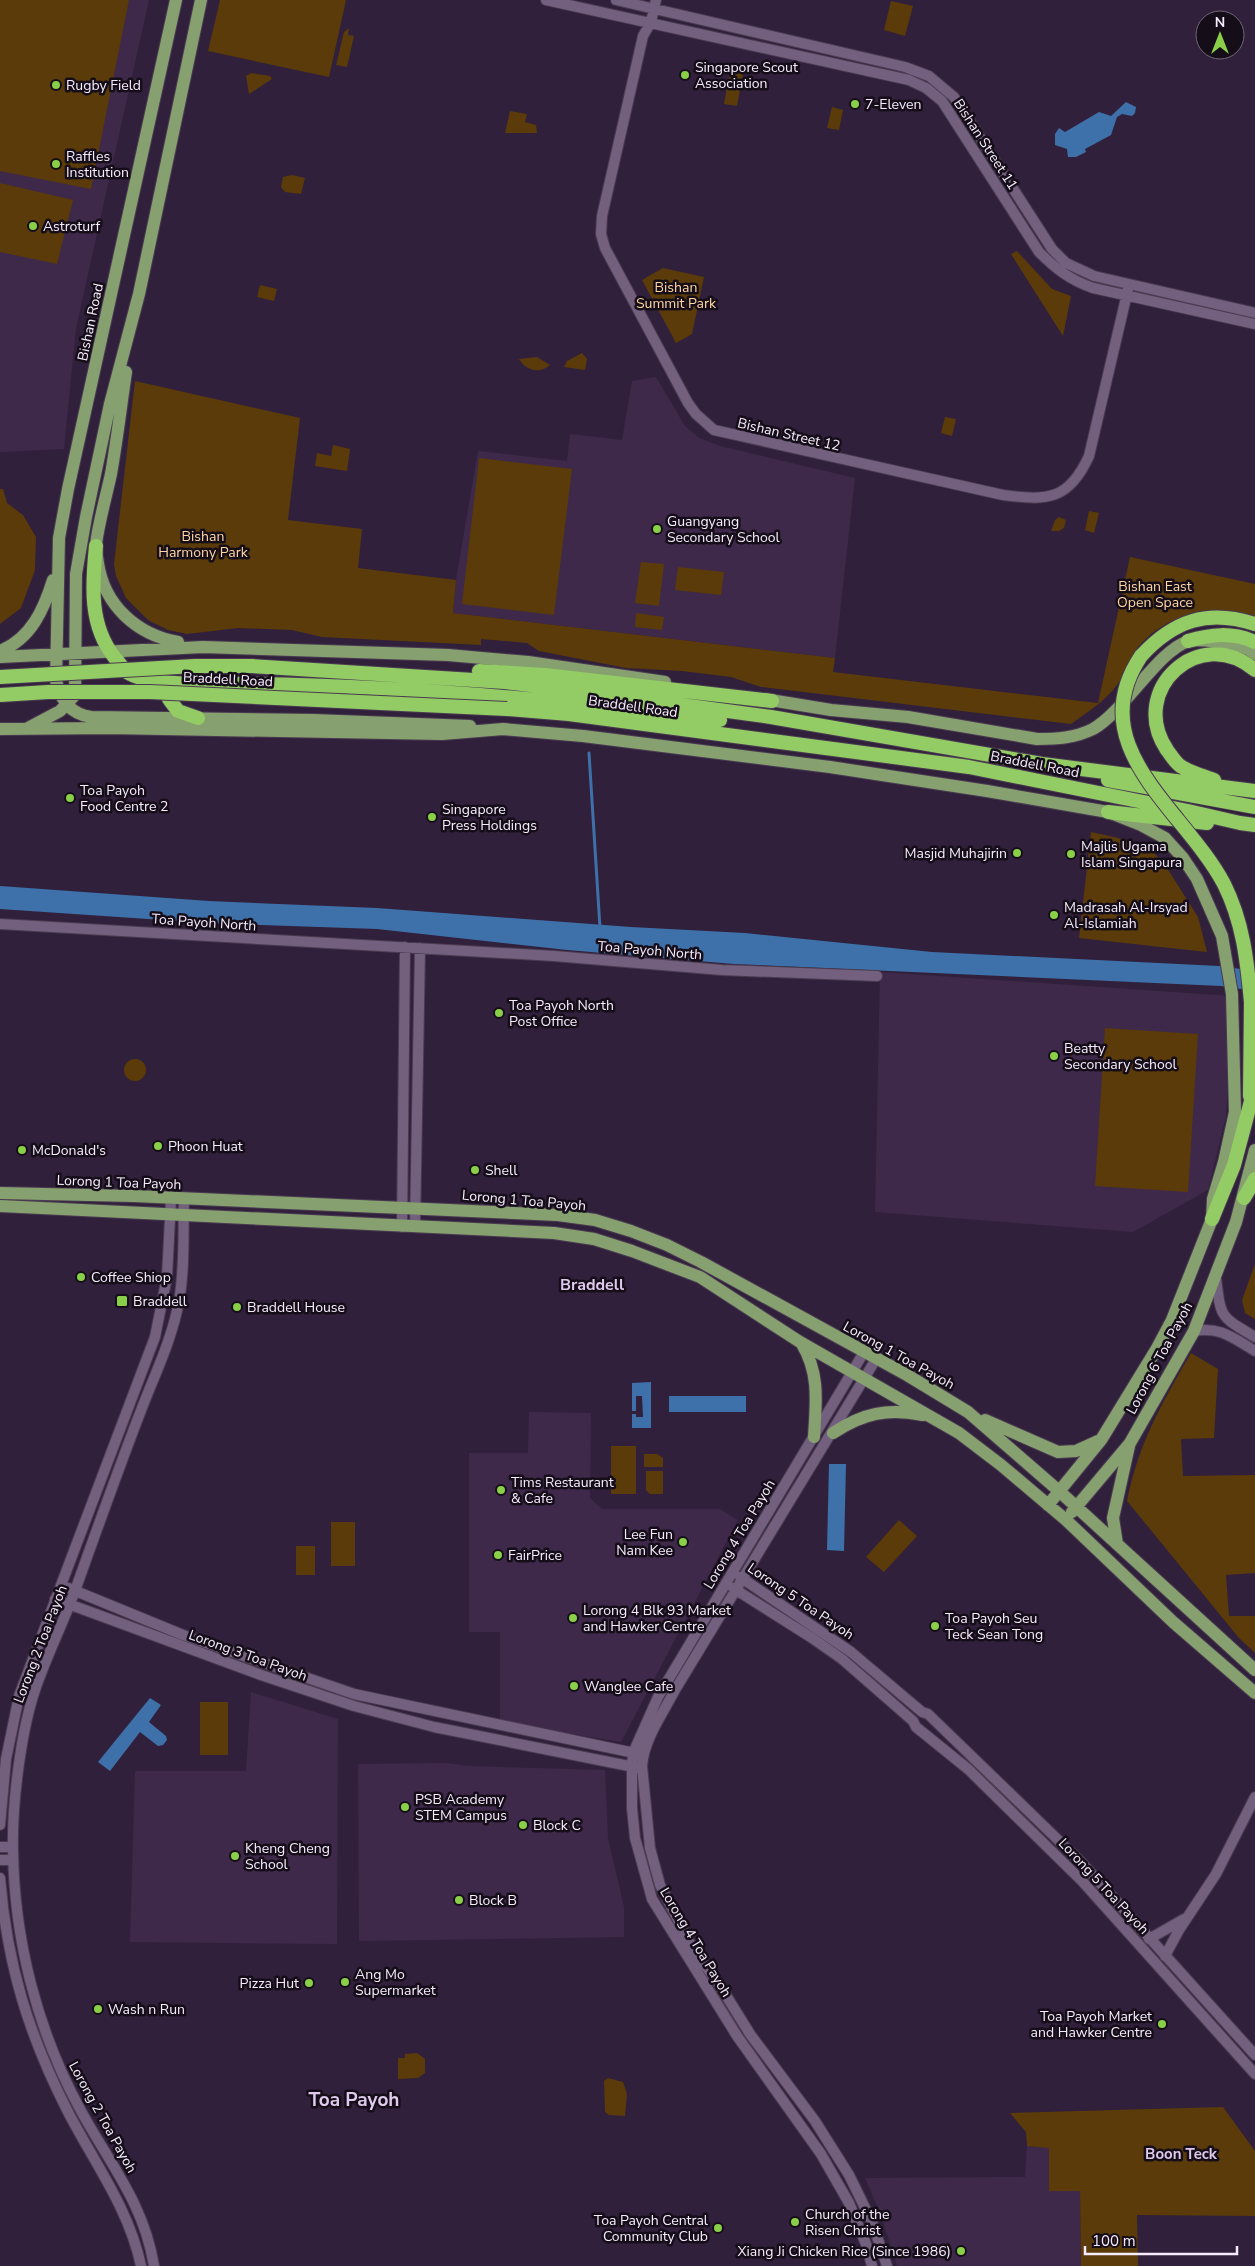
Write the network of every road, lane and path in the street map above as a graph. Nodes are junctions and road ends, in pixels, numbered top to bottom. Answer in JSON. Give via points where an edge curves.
{"nodes":[{"id":1,"x":176,"y":0,"type":"edge"},
{"id":2,"x":201,"y":0,"type":"edge"},
{"id":3,"x":546,"y":0,"type":"edge"},
{"id":4,"x":616,"y":0,"type":"edge"},
{"id":5,"x":644,"y":3,"type":"edge"},
{"id":6,"x":655,"y":4,"type":"edge"},
{"id":7,"x":640,"y":20,"type":"junction"},
{"id":8,"x":651,"y":22,"type":"junction"},
{"id":9,"x":643,"y":36,"type":"junction"},
{"id":10,"x":1127,"y":290,"type":"junction"},
{"id":11,"x":135,"y":313,"type":"junction"},
{"id":12,"x":1255,"y":313,"type":"edge"},
{"id":13,"x":1255,"y":324,"type":"edge"},
{"id":14,"x":59,"y":538,"type":"junction"},
{"id":15,"x":96,"y":546,"type":"junction"},
{"id":16,"x":1255,"y":624,"type":"edge"},
{"id":17,"x":1188,"y":641,"type":"junction"},
{"id":18,"x":1255,"y":642,"type":"edge"},
{"id":19,"x":203,"y":646,"type":"junction"},
{"id":20,"x":108,"y":650,"type":"junction"},
{"id":21,"x":0,"y":651,"type":"edge"},
{"id":22,"x":75,"y":653,"type":"junction"},
{"id":23,"x":56,"y":654,"type":"junction"},
{"id":24,"x":1255,"y":654,"type":"edge"},
{"id":25,"x":0,"y":657,"type":"edge"},
{"id":26,"x":1255,"y":670,"type":"edge"},
{"id":27,"x":0,"y":677,"type":"edge"},
{"id":28,"x":506,"y":677,"type":"junction"},
{"id":29,"x":174,"y":682,"type":"junction"},
{"id":30,"x":0,"y":696,"type":"edge"},
{"id":31,"x":772,"y":701,"type":"junction"},
{"id":32,"x":67,"y":706,"type":"junction"},
{"id":33,"x":198,"y":718,"type":"junction"},
{"id":34,"x":794,"y":722,"type":"junction"},
{"id":35,"x":0,"y":729,"type":"edge"},
{"id":36,"x":503,"y":729,"type":"junction"},
{"id":37,"x":23,"y":730,"type":"junction"},
{"id":38,"x":1042,"y":764,"type":"junction"},
{"id":39,"x":1237,"y":789,"type":"junction"},
{"id":40,"x":1255,"y":791,"type":"edge"},
{"id":41,"x":1255,"y":807,"type":"edge"},
{"id":42,"x":1108,"y":812,"type":"junction"},
{"id":43,"x":1240,"y":823,"type":"junction"},
{"id":44,"x":1255,"y":824,"type":"edge"},
{"id":45,"x":0,"y":924,"type":"edge"},
{"id":46,"x":405,"y":948,"type":"junction"},
{"id":47,"x":420,"y":948,"type":"junction"},
{"id":48,"x":877,"y":976,"type":"dead end"},
{"id":49,"x":1255,"y":1086,"type":"edge"},
{"id":50,"x":1250,"y":1109,"type":"junction"},
{"id":51,"x":1255,"y":1150,"type":"edge"},
{"id":52,"x":1255,"y":1179,"type":"edge"},
{"id":53,"x":0,"y":1193,"type":"edge"},
{"id":54,"x":1244,"y":1198,"type":"junction"},
{"id":55,"x":171,"y":1199,"type":"junction"},
{"id":56,"x":184,"y":1199,"type":"junction"},
{"id":57,"x":0,"y":1206,"type":"edge"},
{"id":58,"x":402,"y":1208,"type":"junction"},
{"id":59,"x":416,"y":1208,"type":"junction"},
{"id":60,"x":170,"y":1216,"type":"junction"},
{"id":61,"x":183,"y":1216,"type":"junction"},
{"id":62,"x":1212,"y":1219,"type":"junction"},
{"id":63,"x":409,"y":1227,"type":"junction"},
{"id":64,"x":1216,"y":1278,"type":"junction"},
{"id":65,"x":1194,"y":1331,"type":"junction"},
{"id":66,"x":1255,"y":1337,"type":"edge"},
{"id":67,"x":800,"y":1342,"type":"junction"},
{"id":68,"x":1255,"y":1351,"type":"edge"},
{"id":69,"x":864,"y":1352,"type":"junction"},
{"id":70,"x":876,"y":1358,"type":"junction"},
{"id":71,"x":853,"y":1372,"type":"junction"},
{"id":72,"x":865,"y":1378,"type":"junction"},
{"id":73,"x":968,"y":1412,"type":"junction"},
{"id":74,"x":930,"y":1417,"type":"junction"},
{"id":75,"x":833,"y":1433,"type":"junction"},
{"id":76,"x":814,"y":1437,"type":"junction"},
{"id":77,"x":1101,"y":1440,"type":"junction"},
{"id":78,"x":1130,"y":1443,"type":"junction"},
{"id":79,"x":1059,"y":1491,"type":"junction"},
{"id":80,"x":1048,"y":1505,"type":"junction"},
{"id":81,"x":1077,"y":1507,"type":"junction"},
{"id":82,"x":1066,"y":1520,"type":"junction"},
{"id":83,"x":1117,"y":1544,"type":"junction"},
{"id":84,"x":733,"y":1572,"type":"junction"},
{"id":85,"x":744,"y":1579,"type":"junction"},
{"id":86,"x":726,"y":1584,"type":"junction"},
{"id":87,"x":61,"y":1585,"type":"junction"},
{"id":88,"x":75,"y":1591,"type":"junction"},
{"id":89,"x":737,"y":1591,"type":"junction"},
{"id":90,"x":55,"y":1599,"type":"junction"},
{"id":91,"x":68,"y":1605,"type":"junction"},
{"id":92,"x":1250,"y":1667,"type":"edge"},
{"id":93,"x":1252,"y":1691,"type":"edge"},
{"id":94,"x":438,"y":1712,"type":"junction"},
{"id":95,"x":922,"y":1712,"type":"junction"},
{"id":96,"x":930,"y":1719,"type":"junction"},
{"id":97,"x":913,"y":1722,"type":"junction"},
{"id":98,"x":434,"y":1727,"type":"junction"},
{"id":99,"x":921,"y":1729,"type":"junction"},
{"id":100,"x":638,"y":1754,"type":"junction"},
{"id":101,"x":637,"y":1768,"type":"junction"},
{"id":102,"x":1255,"y":1797,"type":"edge"},
{"id":103,"x":0,"y":1825,"type":"edge"},
{"id":104,"x":0,"y":1847,"type":"edge"},
{"id":105,"x":13,"y":1847,"type":"junction"},
{"id":106,"x":0,"y":1860,"type":"edge"},
{"id":107,"x":13,"y":1860,"type":"junction"},
{"id":108,"x":0,"y":1878,"type":"edge"},
{"id":109,"x":1188,"y":1915,"type":"junction"},
{"id":110,"x":1149,"y":1939,"type":"junction"},
{"id":111,"x":1165,"y":1956,"type":"junction"},
{"id":112,"x":1255,"y":2055,"type":"edge"},
{"id":113,"x":1255,"y":2074,"type":"edge"},
{"id":114,"x":141,"y":2266,"type":"edge"},
{"id":115,"x":154,"y":2266,"type":"edge"},
{"id":116,"x":872,"y":2266,"type":"edge"},
{"id":117,"x":887,"y":2266,"type":"edge"}],
"edges":[{"from":1,"to":14,"type":"main road","name":"Bishan Road"},
{"from":2,"to":11,"type":"main road"},
{"from":3,"to":7,"type":"street","name":"Bishan Street 11"},
{"from":4,"to":5,"type":"street","name":"Bishan Street 11"},
{"from":5,"to":6,"type":"street","name":"Bishan Street 11"},
{"from":5,"to":7,"type":"street","name":"Bishan Street 12"},
{"from":6,"to":8,"type":"street","name":"Bishan Street 12"},
{"from":6,"to":10,"type":"street","name":"Bishan Street 11","via":[[905,67],[929,76],[954,96],[1052,249],[1066,263]]},
{"from":7,"to":8,"type":"street","name":"Bishan Street 11"},
{"from":7,"to":9,"type":"street","name":"Bishan Street 12"},
{"from":8,"to":9,"type":"street","name":"Bishan Street 12"},
{"from":8,"to":10,"type":"street","name":"Bishan Street 11","via":[[909,80],[926,88],[950,112],[1039,252],[1073,281],[1093,288]]},
{"from":9,"to":10,"type":"street","name":"Bishan Street 12","via":[[602,216],[601,234],[605,248],[688,403],[714,430],[1003,496],[1032,499],[1058,494],[1070,487],[1080,475],[1089,456]]},
{"from":10,"to":12,"type":"street","name":"Bishan Street 11"},
{"from":10,"to":13,"type":"street","name":"Bishan Street 11"},
{"from":11,"to":15,"type":"main road","via":[[111,473]]},
{"from":11,"to":22,"type":"main road","via":[[110,404],[86,517],[76,574]]},
{"from":14,"to":21,"type":"main road","via":[[54,576],[46,602],[26,635]]},
{"from":14,"to":23,"type":"main road","name":"Bishan Road"},
{"from":15,"to":19,"type":"main road","via":[[103,588],[127,619],[164,640]]},
{"from":15,"to":20,"type":"highway","via":[[93,600]]},
{"from":16,"to":50,"type":"highway","bridge":true,"via":[[1234,617],[1204,617],[1177,626],[1156,640],[1141,656],[1126,684],[1122,722],[1126,740],[1142,772],[1207,857],[1236,909],[1247,952],[1251,1002]]},
{"from":17,"to":18,"type":"highway","via":[[1220,634]]},
{"from":17,"to":24,"type":"main road","via":[[1223,642]]},
{"from":17,"to":31,"type":"main road","name":"Braddell Road","via":[[1166,656],[1095,728],[1057,739],[1037,739],[908,717]]},
{"from":19,"to":20,"type":"main road","name":"Braddell Road"},
{"from":19,"to":31,"type":"main road","name":"Braddell Road","via":[[448,655],[528,662]]},
{"from":20,"to":22,"type":"main road","name":"Braddell Road"},
{"from":20,"to":29,"type":"highway","via":[[126,672],[144,679]]},
{"from":22,"to":23,"type":"main road","name":"Braddell Road"},
{"from":22,"to":32,"type":"main road","via":[[75,695]]},
{"from":23,"to":25,"type":"main road","name":"Braddell Road"},
{"from":23,"to":32,"type":"main road","name":"Bishan Road","via":[[56,681]]},
{"from":26,"to":39,"type":"highway","via":[[1236,657],[1209,654],[1193,658],[1181,664],[1164,681],[1156,708],[1164,744],[1180,767]]},
{"from":27,"to":28,"type":"highway","name":"Braddell Road","bridge":true,"via":[[144,668],[251,666],[375,666]]},
{"from":28,"to":31,"type":"highway","via":[[545,675]]},
{"from":28,"to":34,"type":"highway","name":"Braddell Road"},
{"from":29,"to":33,"type":"highway","via":[[168,699],[178,711]]},
{"from":29,"to":34,"type":"highway","via":[[504,695],[772,726]]},
{"from":30,"to":43,"type":"highway","name":"Braddell Road","bridge":true,"via":[[48,692],[150,692],[569,714],[969,768]]},
{"from":32,"to":33,"type":"main road","via":[[91,718]]},
{"from":32,"to":37,"type":"main road"},
{"from":33,"to":36,"type":"main road"},
{"from":34,"to":38,"type":"highway","name":"Braddell Road"},
{"from":35,"to":37,"type":"main road"},
{"from":36,"to":37,"type":"main road","via":[[442,734],[110,728]]},
{"from":36,"to":42,"type":"main road","via":[[830,767]]},
{"from":38,"to":39,"type":"highway","name":"Braddell Road"},
{"from":38,"to":41,"type":"highway","name":"Braddell Road","via":[[1132,786]]},
{"from":39,"to":40,"type":"highway","name":"Braddell Road"},
{"from":42,"to":43,"type":"highway","via":[[1214,824]]},
{"from":42,"to":62,"type":"main road","name":"Lorong 6 Toa Payoh","via":[[1141,824],[1165,838],[1184,858],[1222,936],[1232,994],[1235,1112],[1213,1199]]},
{"from":43,"to":44,"type":"highway","name":"Braddell Road"},
{"from":45,"to":46,"type":"street","name":"Toa Payoh North"},
{"from":46,"to":47,"type":"street","name":"Toa Payoh North"},
{"from":46,"to":58,"type":"street"},
{"from":47,"to":48,"type":"street","name":"Toa Payoh North","via":[[722,970]]},
{"from":47,"to":59,"type":"street"},
{"from":49,"to":50,"type":"highway"},
{"from":50,"to":62,"type":"highway","via":[[1234,1165]]},
{"from":51,"to":54,"type":"main road","name":"Lorong 6 Toa Payoh"},
{"from":52,"to":54,"type":"highway"},
{"from":53,"to":55,"type":"main road","name":"Lorong 1 Toa Payoh"},
{"from":54,"to":64,"type":"main road","name":"Lorong 6 Toa Payoh"},
{"from":55,"to":56,"type":"main road","name":"Lorong 1 Toa Payoh"},
{"from":55,"to":60,"type":"street","name":"Lorong 2 Toa Payoh"},
{"from":56,"to":58,"type":"main road","name":"Lorong 1 Toa Payoh"},
{"from":56,"to":61,"type":"street","name":"Lorong 2 Toa Payoh"},
{"from":57,"to":60,"type":"main road","name":"Lorong 1 Toa Payoh"},
{"from":58,"to":59,"type":"main road","name":"Lorong 1 Toa Payoh"},
{"from":58,"to":63,"type":"street"},
{"from":59,"to":63,"type":"street"},
{"from":59,"to":69,"type":"main road","name":"Lorong 1 Toa Payoh","via":[[558,1215],[595,1220],[631,1231],[701,1262]]},
{"from":60,"to":61,"type":"main road","name":"Lorong 1 Toa Payoh"},
{"from":60,"to":87,"type":"street","name":"Lorong 2 Toa Payoh","via":[[167,1276],[155,1337]]},
{"from":61,"to":63,"type":"main road","name":"Lorong 1 Toa Payoh"},
{"from":61,"to":88,"type":"street","name":"Lorong 2 Toa Payoh","via":[[181,1281],[174,1321],[158,1372]]},
{"from":62,"to":77,"type":"main road","name":"Lorong 6 Toa Payoh","via":[[1172,1320]]},
{"from":63,"to":67,"type":"main road","name":"Lorong 1 Toa Payoh","via":[[554,1233],[604,1242],[700,1277]]},
{"from":64,"to":65,"type":"main road","name":"Lorong 6 Toa Payoh"},
{"from":64,"to":66,"type":"street","via":[[1222,1314]]},
{"from":65,"to":68,"type":"street","via":[[1218,1330]]},
{"from":65,"to":78,"type":"main road","name":"Lorong 6 Toa Payoh"},
{"from":67,"to":71,"type":"main road","name":"Lorong 1 Toa Payoh"},
{"from":67,"to":76,"type":"main road","via":[[811,1359],[816,1380]]},
{"from":69,"to":70,"type":"main road","name":"Lorong 1 Toa Payoh"},
{"from":69,"to":71,"type":"street","name":"Lorong 4 Toa Payoh"},
{"from":70,"to":72,"type":"street","name":"Lorong 4 Toa Payoh"},
{"from":70,"to":73,"type":"main road","name":"Lorong 1 Toa Payoh"},
{"from":71,"to":72,"type":"main road","name":"Lorong 1 Toa Payoh"},
{"from":71,"to":76,"type":"street","name":"Lorong 4 Toa Payoh"},
{"from":72,"to":74,"type":"main road","name":"Lorong 1 Toa Payoh"},
{"from":72,"to":75,"type":"street","name":"Lorong 4 Toa Payoh"},
{"from":73,"to":77,"type":"main road","via":[[1058,1452],[1076,1451]]},
{"from":73,"to":79,"type":"main road","name":"Lorong 1 Toa Payoh"},
{"from":74,"to":75,"type":"main road","via":[[910,1412],[874,1414],[855,1418]]},
{"from":74,"to":80,"type":"main road","name":"Lorong 1 Toa Payoh","via":[[979,1447]]},
{"from":75,"to":85,"type":"street","name":"Lorong 4 Toa Payoh"},
{"from":76,"to":84,"type":"street","name":"Lorong 4 Toa Payoh"},
{"from":77,"to":79,"type":"main road","name":"Lorong 6 Toa Payoh"},
{"from":78,"to":81,"type":"main road","name":"Lorong 6 Toa Payoh"},
{"from":78,"to":83,"type":"main road","via":[[1113,1518]]},
{"from":79,"to":80,"type":"main road","name":"Lorong 6 Toa Payoh"},
{"from":79,"to":81,"type":"main road"},
{"from":80,"to":82,"type":"main road"},
{"from":81,"to":82,"type":"main road","name":"Lorong 6 Toa Payoh"},
{"from":81,"to":83,"type":"main road"},
{"from":82,"to":93,"type":"main road","via":[[1173,1622]]},
{"from":83,"to":92,"type":"main road"},
{"from":84,"to":85,"type":"street","name":"Lorong 5 Toa Payoh"},
{"from":84,"to":86,"type":"street","name":"Lorong 4 Toa Payoh"},
{"from":85,"to":89,"type":"street","name":"Lorong 4 Toa Payoh"},
{"from":85,"to":95,"type":"street","name":"Lorong 5 Toa Payoh","via":[[851,1652]]},
{"from":86,"to":89,"type":"street","name":"Lorong 5 Toa Payoh"},
{"from":86,"to":100,"type":"street","name":"Lorong 4 Toa Payoh","via":[[668,1677]]},
{"from":87,"to":88,"type":"street","name":"Lorong 3 Toa Payoh"},
{"from":87,"to":90,"type":"street","name":"Lorong 2 Toa Payoh"},
{"from":88,"to":91,"type":"street","name":"Lorong 2 Toa Payoh"},
{"from":88,"to":94,"type":"street","name":"Lorong 3 Toa Payoh","via":[[183,1635],[303,1678],[354,1694]]},
{"from":89,"to":97,"type":"street","name":"Lorong 5 Toa Payoh","via":[[842,1660]]},
{"from":89,"to":100,"type":"street","name":"Lorong 4 Toa Payoh"},
{"from":90,"to":91,"type":"street","name":"Lorong 3 Toa Payoh"},
{"from":90,"to":103,"type":"street","name":"Lorong 2 Toa Payoh","via":[[36,1646],[14,1717],[3,1779]]},
{"from":91,"to":98,"type":"street","name":"Lorong 3 Toa Payoh","via":[[354,1706]]},
{"from":91,"to":105,"type":"street","name":"Lorong 2 Toa Payoh","via":[[27,1719],[14,1812]]},
{"from":92,"to":93,"type":"main road","via":[[1254,1677]]},
{"from":94,"to":98,"type":"street"},
{"from":94,"to":100,"type":"street","name":"Lorong 3 Toa Payoh"},
{"from":95,"to":96,"type":"street","name":"Lorong 5 Toa Payoh"},
{"from":95,"to":97,"type":"street","via":[[915,1715]]},
{"from":96,"to":99,"type":"street","via":[[928,1726]]},
{"from":96,"to":110,"type":"street","name":"Lorong 5 Toa Payoh","via":[[1082,1863]]},
{"from":97,"to":99,"type":"street","name":"Lorong 5 Toa Payoh"},
{"from":98,"to":101,"type":"street","name":"Lorong 3 Toa Payoh"},
{"from":99,"to":113,"type":"street","name":"Lorong 5 Toa Payoh","via":[[968,1769],[1082,1881]]},
{"from":100,"to":101,"type":"street","name":"Lorong 4 Toa Payoh"},
{"from":101,"to":116,"type":"street","name":"Lorong 4 Toa Payoh","via":[[632,1808],[635,1838],[652,1899],[736,2036],[821,2154],[849,2203]]},
{"from":101,"to":117,"type":"street","name":"Lorong 4 Toa Payoh","via":[[650,1848],[660,1885],[693,1949],[750,2034],[815,2121],[849,2175],[872,2222]]},
{"from":102,"to":109,"type":"street","via":[[1216,1874]]},
{"from":104,"to":105,"type":"street"},
{"from":105,"to":107,"type":"street","name":"Lorong 2 Toa Payoh"},
{"from":106,"to":107,"type":"street"},
{"from":107,"to":115,"type":"street","name":"Lorong 2 Toa Payoh","via":[[25,1957],[43,2025],[79,2107],[144,2221]]},
{"from":108,"to":114,"type":"street","name":"Lorong 2 Toa Payoh","via":[[13,1973],[31,2029],[67,2111],[123,2209],[133,2232]]},
{"from":109,"to":110,"type":"street"},
{"from":109,"to":111,"type":"street"},
{"from":110,"to":111,"type":"street","name":"Lorong 5 Toa Payoh"},
{"from":111,"to":112,"type":"street","name":"Lorong 5 Toa Payoh"}]}
